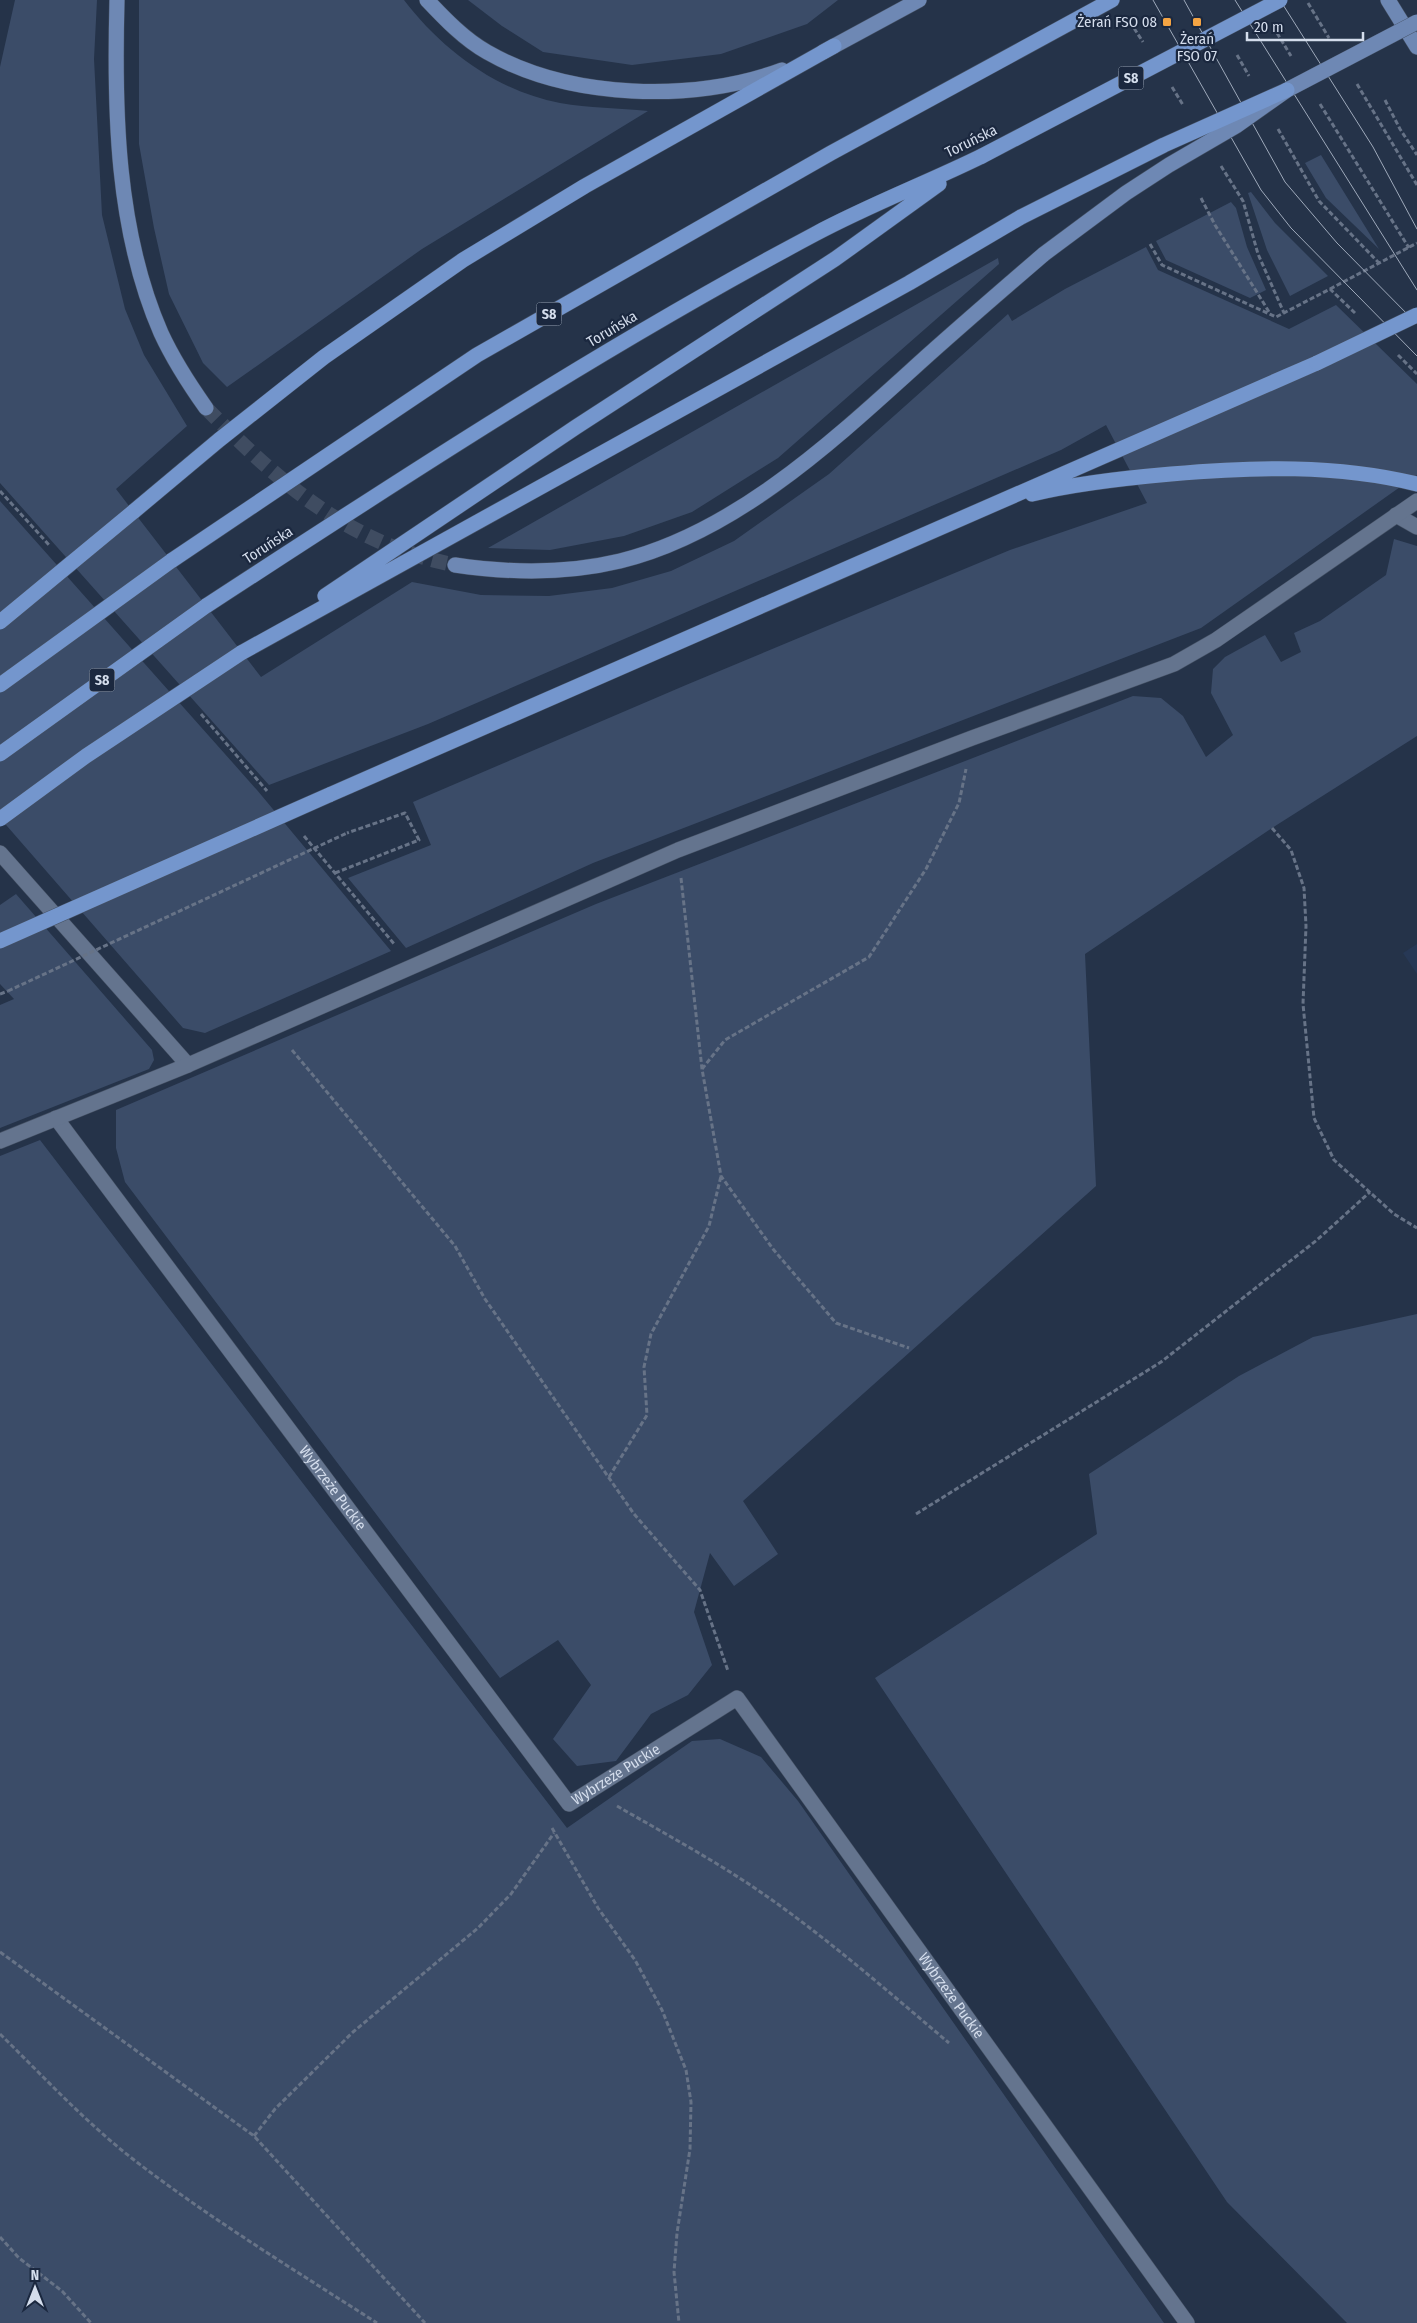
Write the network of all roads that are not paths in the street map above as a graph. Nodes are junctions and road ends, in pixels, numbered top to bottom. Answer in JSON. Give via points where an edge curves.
{"nodes":[{"id":1,"x":117,"y":0,"type":"edge"},
{"id":2,"x":427,"y":0,"type":"edge"},
{"id":3,"x":918,"y":0,"type":"edge"},
{"id":4,"x":1112,"y":0,"type":"edge"},
{"id":5,"x":1280,"y":0,"type":"edge"},
{"id":6,"x":1388,"y":0,"type":"edge"},
{"id":7,"x":1417,"y":22,"type":"edge"},
{"id":8,"x":834,"y":46,"type":"junction"},
{"id":9,"x":1417,"y":47,"type":"edge"},
{"id":10,"x":1287,"y":90,"type":"junction"},
{"id":11,"x":982,"y":156,"type":"junction"},
{"id":12,"x":1417,"y":315,"type":"edge"},
{"id":13,"x":206,"y":408,"type":"tunnel mouth"},
{"id":14,"x":1417,"y":484,"type":"edge"},
{"id":15,"x":1417,"y":501,"type":"edge"},
{"id":16,"x":1396,"y":516,"type":"junction"},
{"id":17,"x":964,"y":517,"type":"junction"},
{"id":18,"x":1417,"y":527,"type":"edge"},
{"id":19,"x":455,"y":565,"type":"tunnel mouth"},
{"id":20,"x":0,"y":622,"type":"edge"},
{"id":21,"x":242,"y":653,"type":"junction"},
{"id":22,"x":0,"y":685,"type":"edge"},
{"id":23,"x":0,"y":754,"type":"edge"},
{"id":24,"x":0,"y":819,"type":"edge"},
{"id":25,"x":0,"y":853,"type":"edge"},
{"id":26,"x":0,"y":941,"type":"edge"},
{"id":27,"x":188,"y":1066,"type":"junction"},
{"id":28,"x":56,"y":1118,"type":"junction"},
{"id":29,"x":0,"y":1140,"type":"edge"},
{"id":30,"x":1187,"y":2323,"type":"edge"}],
"edges":[{"from":1,"to":13,"type":"main road","via":[[120,148],[133,245],[150,306],[162,333],[189,385]]},
{"from":2,"to":8,"type":"main road","via":[[464,36],[486,52],[539,76],[598,88],[659,91],[744,81],[789,68]]},
{"from":3,"to":8,"type":"main road"},
{"from":4,"to":22,"type":"highway","number":"S8","bridge":true,"via":[[693,230],[477,356],[171,562]]},
{"from":5,"to":11,"type":"highway","name":"Toruńska","number":"S8","bridge":true},
{"from":6,"to":9,"type":"main road"},
{"from":7,"to":10,"type":"main road","bridge":true},
{"from":8,"to":20,"type":"highway","bridge":true,"via":[[585,186],[463,260],[324,357]]},
{"from":10,"to":19,"type":"main road","bridge":true,"via":[[1236,126],[1126,194],[1044,254],[836,437],[777,482],[706,527],[649,552],[588,567],[520,571]]},
{"from":10,"to":21,"type":"highway","bridge":true,"via":[[1164,145],[1021,218],[901,288]]},
{"from":11,"to":21,"type":"highway","via":[[810,275],[584,422]]},
{"from":11,"to":23,"type":"highway","name":"Toruńska","number":"S8","bridge":true,"via":[[814,234],[631,338],[424,464],[206,606]]},
{"from":12,"to":17,"type":"highway","bridge":true,"via":[[1317,363]]},
{"from":14,"to":17,"type":"highway","via":[[1387,477],[1312,469],[1217,471],[1071,486],[1014,499]]},
{"from":15,"to":16,"type":"lane"},
{"from":16,"to":18,"type":"lane"},
{"from":16,"to":27,"type":"lane","via":[[1216,640],[1174,664],[678,850]]},
{"from":17,"to":26,"type":"highway","bridge":true},
{"from":21,"to":24,"type":"highway","bridge":true,"via":[[86,756]]},
{"from":25,"to":27,"type":"lane"},
{"from":27,"to":28,"type":"lane"},
{"from":28,"to":29,"type":"lane"},
{"from":28,"to":30,"type":"lane","name":"Wybrzeże Puckie","via":[[569,1804],[737,1698]]}]}
